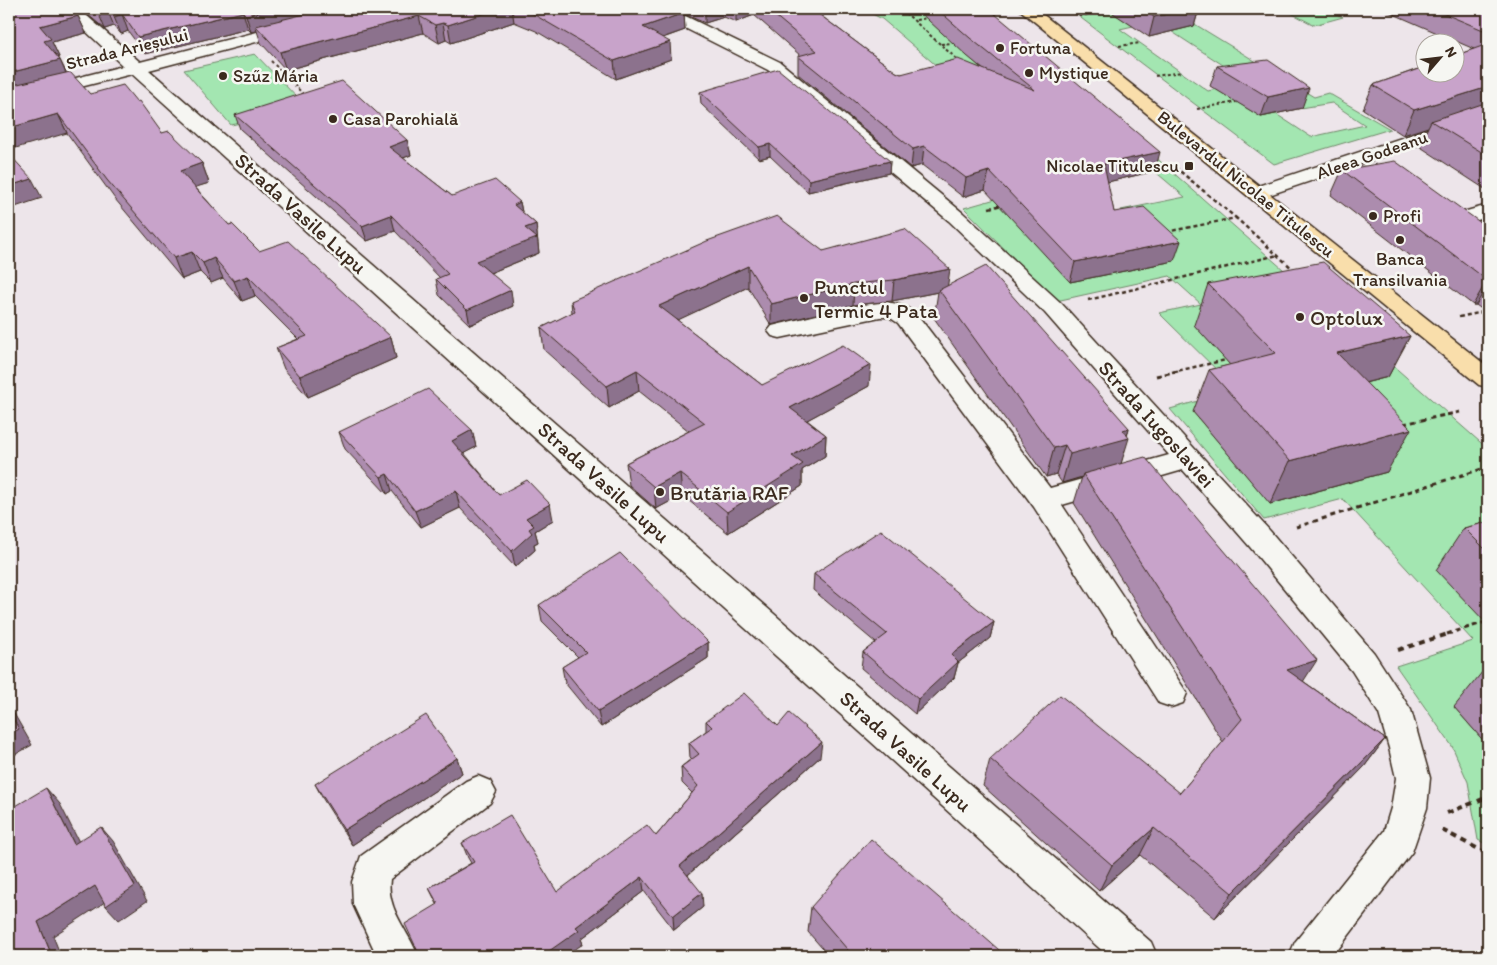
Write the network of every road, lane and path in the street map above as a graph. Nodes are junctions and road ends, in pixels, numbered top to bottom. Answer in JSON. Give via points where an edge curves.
{"nodes":[{"id":1,"x":70,"y":9,"type":"edge"},
{"id":2,"x":659,"y":9,"type":"edge"},
{"id":3,"x":901,"y":9,"type":"edge"},
{"id":4,"x":1027,"y":9,"type":"edge"},
{"id":5,"x":1110,"y":11,"type":"dead end"},
{"id":6,"x":933,"y":17,"type":"dead end"},
{"id":7,"x":1074,"y":18,"type":"dead end"},
{"id":8,"x":916,"y":20,"type":"junction"},
{"id":9,"x":315,"y":23,"type":"edge"},
{"id":10,"x":249,"y":39,"type":"junction"},
{"id":11,"x":953,"y":43,"type":"edge"},
{"id":12,"x":1140,"y":43,"type":"dead end"},
{"id":13,"x":941,"y":44,"type":"junction"},
{"id":14,"x":1112,"y":46,"type":"dead end"},
{"id":15,"x":964,"y":66,"type":"edge"},
{"id":16,"x":134,"y":68,"type":"junction"},
{"id":17,"x":1182,"y":72,"type":"dead end"},
{"id":18,"x":1152,"y":76,"type":"dead end"},
{"id":19,"x":9,"y":100,"type":"edge"},
{"id":20,"x":310,"y":101,"type":"edge"},
{"id":21,"x":1236,"y":102,"type":"edge"},
{"id":22,"x":1196,"y":109,"type":"dead end"},
{"id":23,"x":1488,"y":116,"type":"edge"},
{"id":24,"x":1360,"y":159,"type":"junction"},
{"id":25,"x":1177,"y":169,"type":"dead end"},
{"id":26,"x":1154,"y":171,"type":"edge"},
{"id":27,"x":1380,"y":171,"type":"edge"},
{"id":28,"x":1256,"y":193,"type":"junction"},
{"id":29,"x":1010,"y":203,"type":"edge"},
{"id":30,"x":1488,"y":211,"type":"edge"},
{"id":31,"x":956,"y":216,"type":"junction"},
{"id":32,"x":1157,"y":233,"type":"edge"},
{"id":33,"x":1488,"y":233,"type":"edge"},
{"id":34,"x":1278,"y":255,"type":"junction"},
{"id":35,"x":1299,"y":274,"type":"edge"},
{"id":36,"x":1053,"y":308,"type":"junction"},
{"id":37,"x":1488,"y":311,"type":"edge"},
{"id":38,"x":1457,"y":317,"type":"dead end"},
{"id":39,"x":780,"y":331,"type":"dead end"},
{"id":40,"x":1226,"y":360,"type":"dead end"},
{"id":41,"x":1488,"y":379,"type":"edge"},
{"id":42,"x":1121,"y":383,"type":"junction"},
{"id":43,"x":1460,"y":412,"type":"dead end"},
{"id":44,"x":1402,"y":424,"type":"edge"},
{"id":45,"x":1188,"y":459,"type":"junction"},
{"id":46,"x":1488,"y":467,"type":"edge"},
{"id":47,"x":1044,"y":500,"type":"junction"},
{"id":48,"x":1260,"y":539,"type":"junction"},
{"id":49,"x":1486,"y":622,"type":"dead end"},
{"id":50,"x":1363,"y":662,"type":"junction"},
{"id":51,"x":1171,"y":693,"type":"dead end"},
{"id":52,"x":478,"y":792,"type":"dead end"},
{"id":53,"x":1488,"y":797,"type":"edge"},
{"id":54,"x":1417,"y":814,"type":"junction"},
{"id":55,"x":1488,"y":854,"type":"edge"},
{"id":56,"x":1313,"y":955,"type":"edge"},
{"id":57,"x":398,"y":956,"type":"edge"},
{"id":58,"x":1137,"y":956,"type":"edge"}],
"edges":[{"from":1,"to":16,"type":"street","name":"Strada Vasile Lupu"},
{"from":2,"to":31,"type":"street","name":"Strada Iugoslaviei","via":[[774,66]]},
{"from":3,"to":8,"type":"path"},
{"from":4,"to":28,"type":"main road","name":"Bulevardul Nicolae Titulescu"},
{"from":5,"to":7,"type":"path"},
{"from":6,"to":8,"type":"path"},
{"from":8,"to":13,"type":"path"},
{"from":9,"to":10,"type":"street","name":"Strada Arieșului"},
{"from":10,"to":16,"type":"street","name":"Strada Arieșului"},
{"from":10,"to":20,"type":"path"},
{"from":11,"to":13,"type":"path"},
{"from":12,"to":14,"type":"path"},
{"from":13,"to":15,"type":"path"},
{"from":16,"to":19,"type":"street","name":"Strada Arieșului"},
{"from":16,"to":58,"type":"street","name":"Strada Vasile Lupu","via":[[165,92]]},
{"from":17,"to":18,"type":"path"},
{"from":21,"to":22,"type":"path"},
{"from":23,"to":24,"type":"street","name":"Aleea Godeanu"},
{"from":24,"to":27,"type":"street"},
{"from":24,"to":28,"type":"street","name":"Aleea Godeanu"},
{"from":25,"to":26,"type":"path"},
{"from":28,"to":41,"type":"main road","name":"Bulevardul Nicolae Titulescu"},
{"from":29,"to":31,"type":"path"},
{"from":30,"to":33,"type":"street","via":[[1455,213]]},
{"from":31,"to":36,"type":"street","name":"Strada Iugoslaviei"},
{"from":32,"to":34,"type":"path","via":[[1236,218]]},
{"from":34,"to":35,"type":"path"},
{"from":34,"to":36,"type":"path"},
{"from":36,"to":42,"type":"street","name":"Strada Iugoslaviei"},
{"from":37,"to":38,"type":"path"},
{"from":39,"to":47,"type":"street","via":[[890,308],[900,311]]},
{"from":40,"to":42,"type":"path"},
{"from":42,"to":45,"type":"street","name":"Strada Iugoslaviei"},
{"from":43,"to":44,"type":"path"},
{"from":45,"to":47,"type":"street"},
{"from":45,"to":48,"type":"street","name":"Strada Iugoslaviei"},
{"from":46,"to":48,"type":"path"},
{"from":47,"to":51,"type":"street"},
{"from":48,"to":50,"type":"street","name":"Strada Iugoslaviei"},
{"from":49,"to":50,"type":"path"},
{"from":50,"to":54,"type":"street","name":"Strada Iugoslaviei","via":[[1394,710],[1413,778]]},
{"from":52,"to":57,"type":"street","via":[[374,868],[369,885],[370,903]]},
{"from":53,"to":54,"type":"path"},
{"from":54,"to":55,"type":"path"},
{"from":54,"to":56,"type":"street","name":"Strada Iugoslaviei"}]}
